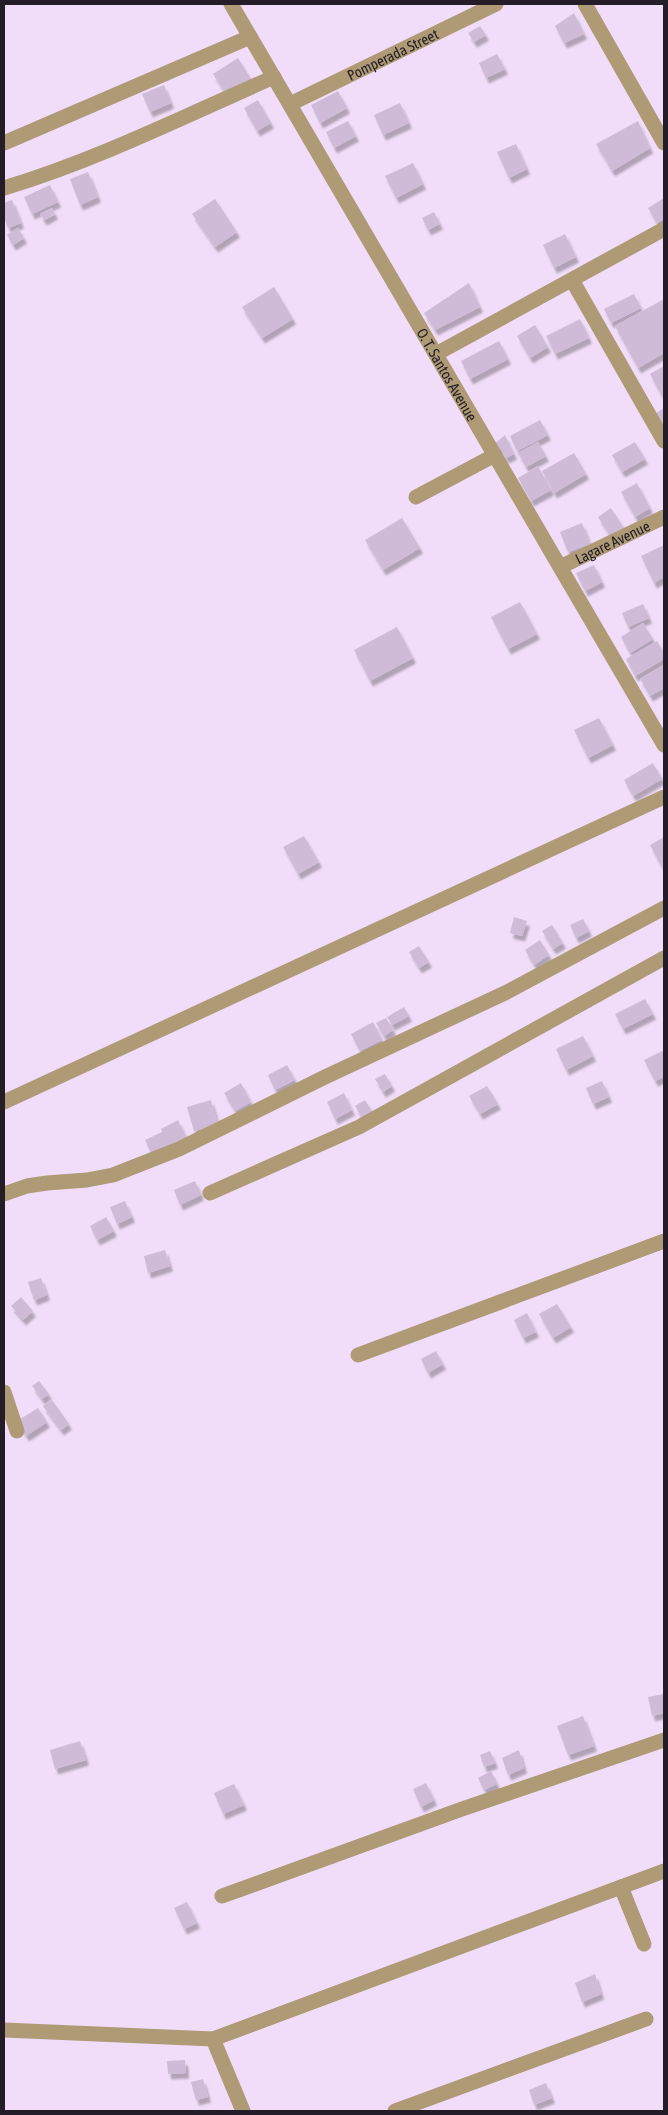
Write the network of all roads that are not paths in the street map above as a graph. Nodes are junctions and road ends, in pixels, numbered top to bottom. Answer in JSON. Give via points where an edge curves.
{"nodes":[{"id":1,"x":231,"y":4,"type":"edge"},
{"id":2,"x":496,"y":4,"type":"edge"},
{"id":3,"x":585,"y":4,"type":"edge"},
{"id":4,"x":250,"y":37,"type":"junction"},
{"id":5,"x":274,"y":77,"type":"junction"},
{"id":6,"x":290,"y":104,"type":"junction"},
{"id":7,"x":4,"y":143,"type":"edge"},
{"id":8,"x":664,"y":143,"type":"edge"},
{"id":9,"x":4,"y":188,"type":"edge"},
{"id":10,"x":664,"y":229,"type":"edge"},
{"id":11,"x":572,"y":280,"type":"junction"},
{"id":12,"x":436,"y":354,"type":"junction"},
{"id":13,"x":664,"y":441,"type":"edge"},
{"id":14,"x":495,"y":455,"type":"junction"},
{"id":15,"x":416,"y":497,"type":"dead end"},
{"id":16,"x":664,"y":517,"type":"edge"},
{"id":17,"x":560,"y":567,"type":"junction"},
{"id":18,"x":664,"y":745,"type":"edge"},
{"id":19,"x":664,"y":797,"type":"edge"},
{"id":20,"x":664,"y":908,"type":"edge"},
{"id":21,"x":664,"y":958,"type":"edge"},
{"id":22,"x":4,"y":1102,"type":"edge"},
{"id":23,"x":210,"y":1193,"type":"dead end"},
{"id":24,"x":4,"y":1194,"type":"edge"},
{"id":25,"x":664,"y":1241,"type":"edge"},
{"id":26,"x":358,"y":1355,"type":"dead end"},
{"id":27,"x":4,"y":1392,"type":"edge"},
{"id":28,"x":17,"y":1431,"type":"dead end"},
{"id":29,"x":664,"y":1740,"type":"edge"},
{"id":30,"x":664,"y":1871,"type":"edge"},
{"id":31,"x":621,"y":1886,"type":"junction"},
{"id":32,"x":222,"y":1896,"type":"dead end"},
{"id":33,"x":644,"y":1944,"type":"dead end"},
{"id":34,"x":646,"y":2019,"type":"dead end"},
{"id":35,"x":4,"y":2030,"type":"edge"},
{"id":36,"x":213,"y":2039,"type":"junction"},
{"id":37,"x":243,"y":2111,"type":"edge"},
{"id":38,"x":395,"y":2111,"type":"edge"}],
"edges":[{"from":1,"to":4,"type":"street","name":"O. T. Santos Avenue"},
{"from":2,"to":6,"type":"street","name":"Pomperada Street"},
{"from":3,"to":8,"type":"street"},
{"from":4,"to":5,"type":"street","name":"O. T. Santos Avenue"},
{"from":4,"to":7,"type":"street"},
{"from":5,"to":6,"type":"street","name":"O. T. Santos Avenue"},
{"from":5,"to":9,"type":"street","via":[[116,146]]},
{"from":6,"to":12,"type":"street","name":"O. T. Santos Avenue"},
{"from":10,"to":11,"type":"street"},
{"from":11,"to":12,"type":"street"},
{"from":11,"to":13,"type":"street"},
{"from":12,"to":14,"type":"street","name":"O. T. Santos Avenue"},
{"from":14,"to":15,"type":"street"},
{"from":14,"to":17,"type":"street","name":"O. T. Santos Avenue"},
{"from":16,"to":17,"type":"street","name":"Lagare Avenue"},
{"from":17,"to":18,"type":"street","name":"O. T. Santos Avenue"},
{"from":19,"to":22,"type":"street"},
{"from":20,"to":24,"type":"street","via":[[507,992],[179,1149],[113,1175],[47,1182]]},
{"from":21,"to":23,"type":"street","via":[[359,1128]]},
{"from":25,"to":26,"type":"street"},
{"from":27,"to":28,"type":"street"},
{"from":29,"to":32,"type":"street"},
{"from":30,"to":31,"type":"street"},
{"from":31,"to":33,"type":"street"},
{"from":31,"to":36,"type":"street"},
{"from":34,"to":38,"type":"street"},
{"from":35,"to":36,"type":"street"},
{"from":36,"to":37,"type":"street"}]}
